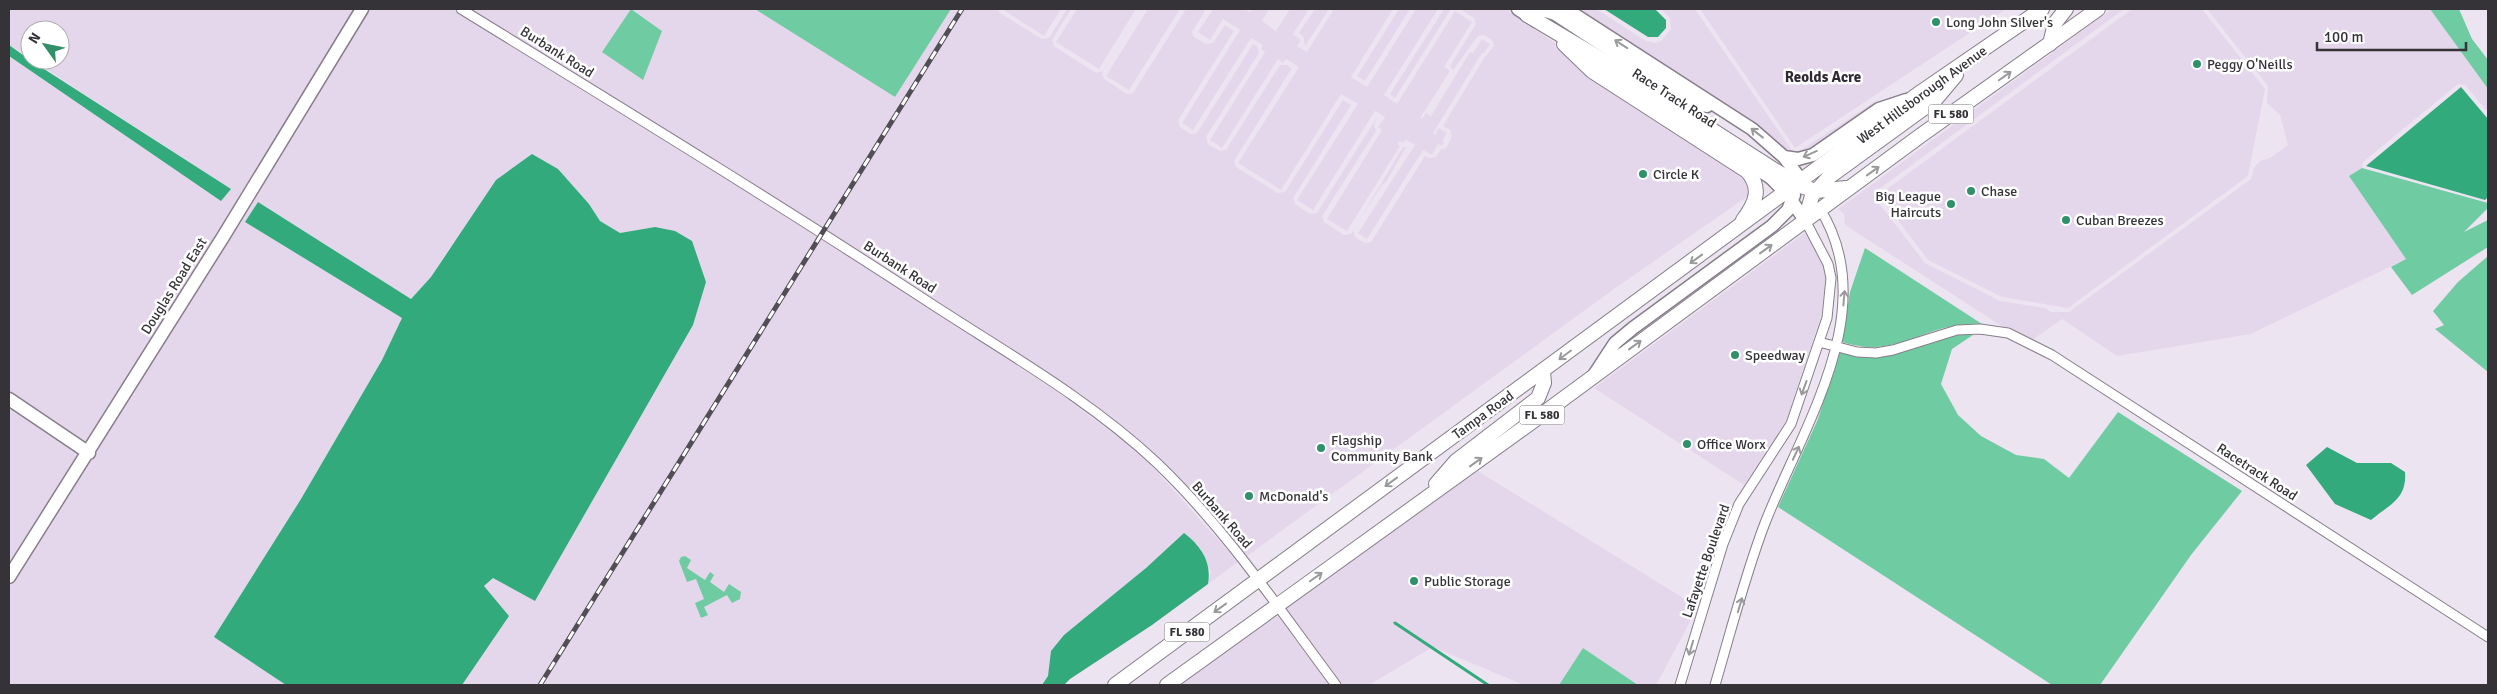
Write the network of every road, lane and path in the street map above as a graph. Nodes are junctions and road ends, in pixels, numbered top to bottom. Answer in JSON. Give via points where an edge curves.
{"nodes":[{"id":1,"x":362,"y":9,"type":"edge"},
{"id":2,"x":461,"y":9,"type":"edge"},
{"id":3,"x":1566,"y":9,"type":"edge"},
{"id":4,"x":2042,"y":9,"type":"edge"},
{"id":5,"x":2066,"y":9,"type":"edge"},
{"id":6,"x":2098,"y":9,"type":"edge"},
{"id":7,"x":1524,"y":11,"type":"edge"},
{"id":8,"x":1564,"y":44,"type":"junction"},
{"id":9,"x":2050,"y":44,"type":"junction"},
{"id":10,"x":1968,"y":62,"type":"junction"},
{"id":11,"x":1914,"y":98,"type":"junction"},
{"id":12,"x":1726,"y":112,"type":"junction"},
{"id":13,"x":1784,"y":157,"type":"junction"},
{"id":14,"x":1851,"y":187,"type":"junction"},
{"id":15,"x":1800,"y":189,"type":"junction"},
{"id":16,"x":1820,"y":209,"type":"junction"},
{"id":17,"x":1805,"y":220,"type":"junction"},
{"id":18,"x":1735,"y":230,"type":"junction"},
{"id":19,"x":1820,"y":342,"type":"junction"},
{"id":20,"x":1835,"y":346,"type":"junction"},
{"id":21,"x":1543,"y":372,"type":"junction"},
{"id":22,"x":1593,"y":377,"type":"junction"},
{"id":23,"x":9,"y":400,"type":"edge"},
{"id":24,"x":88,"y":452,"type":"junction"},
{"id":25,"x":1423,"y":500,"type":"junction"},
{"id":26,"x":9,"y":577,"type":"edge"},
{"id":27,"x":1259,"y":580,"type":"junction"},
{"id":28,"x":1276,"y":605,"type":"junction"},
{"id":29,"x":2488,"y":637,"type":"edge"},
{"id":30,"x":1115,"y":685,"type":"edge"},
{"id":31,"x":1168,"y":685,"type":"edge"},
{"id":32,"x":1336,"y":685,"type":"edge"},
{"id":33,"x":1680,"y":685,"type":"edge"},
{"id":34,"x":1715,"y":685,"type":"edge"}],
"edges":[{"from":1,"to":24,"type":"main road","name":"Douglas Road East"},
{"from":2,"to":27,"type":"street","name":"Burbank Road","via":[[852,252],[1059,387],[1156,463],[1232,545]]},
{"from":12,"to":3,"type":"main road","name":"Race Track Road","one_way":true},
{"from":4,"to":10,"type":"main road","name":"West Hillsborough Avenue","number":"FL 580"},
{"from":5,"to":9,"type":"main road","via":[[2055,23]]},
{"from":6,"to":9,"type":"main road","number":"FL 580"},
{"from":7,"to":8,"type":"main road","name":"Race Track Road"},
{"from":7,"to":12,"type":"main road","via":[[1555,14],[1685,99]]},
{"from":7,"to":15,"type":"main road"},
{"from":8,"to":15,"type":"main road","name":"Race Track Road","via":[[1763,173]]},
{"from":8,"to":18,"type":"main road","via":[[1592,71],[1747,171],[1757,186],[1753,208]]},
{"from":14,"to":9,"type":"main road","number":"FL 580","one_way":true},
{"from":10,"to":11,"type":"main road","name":"West Hillsborough Avenue","number":"FL 580"},
{"from":10,"to":15,"type":"main road","via":[[1935,100],[1829,177]]},
{"from":11,"to":13,"type":"main road","one_way":true,"via":[[1879,109],[1813,155],[1798,159]]},
{"from":11,"to":15,"type":"main road","name":"West Hillsborough Avenue","number":"FL 580"},
{"from":13,"to":12,"type":"main road","name":"Race Track Road","one_way":true,"via":[[1752,129]]},
{"from":13,"to":15,"type":"main road","name":"Race Track Road"},
{"from":14,"to":15,"type":"main road","via":[[1827,192]]},
{"from":14,"to":16,"type":"main road","number":"FL 580"},
{"from":15,"to":16,"type":"main road","name":"Race Track Road"},
{"from":15,"to":17,"type":"main road"},
{"from":15,"to":17,"type":"main road","name":"Race Track Road"},
{"from":15,"to":18,"type":"main road","name":"Tampa Road","number":"FL 580"},
{"from":15,"to":22,"type":"main road","via":[[1788,210],[1772,226],[1615,343]]},
{"from":16,"to":17,"type":"main road","number":"FL 580"},
{"from":20,"to":16,"type":"street","one_way":true,"via":[[1842,313],[1844,271],[1833,230]]},
{"from":17,"to":19,"type":"street","name":"Lafayette Boulevard","via":[[1822,249],[1831,278],[1830,299]]},
{"from":22,"to":17,"type":"main road","number":"FL 580","one_way":true},
{"from":18,"to":21,"type":"main road","name":"Tampa Road","number":"FL 580","one_way":true},
{"from":19,"to":20,"type":"street"},
{"from":19,"to":33,"type":"street","name":"Lafayette Boulevard","one_way":true,"via":[[1791,424],[1739,504],[1723,544]]},
{"from":20,"to":29,"type":"street","name":"Racetrack Road","via":[[1876,353],[1957,330],[2008,333],[2052,355]]},
{"from":34,"to":20,"type":"street","one_way":true,"via":[[1765,524],[1812,417]]},
{"from":21,"to":25,"type":"main road","via":[[1544,383],[1538,398],[1456,461]]},
{"from":21,"to":27,"type":"main road","name":"Tampa Road","number":"FL 580","one_way":true},
{"from":25,"to":22,"type":"main road","number":"FL 580","one_way":true},
{"from":23,"to":24,"type":"main road"},
{"from":24,"to":26,"type":"main road","name":"Douglas Road East"},
{"from":28,"to":25,"type":"main road","number":"FL 580","one_way":true},
{"from":27,"to":28,"type":"street","name":"Burbank Road"},
{"from":27,"to":30,"type":"main road","name":"Tampa Road","number":"FL 580","one_way":true},
{"from":28,"to":31,"type":"main road","number":"FL 580"},
{"from":28,"to":32,"type":"street","name":"Burbank Road"}]}
